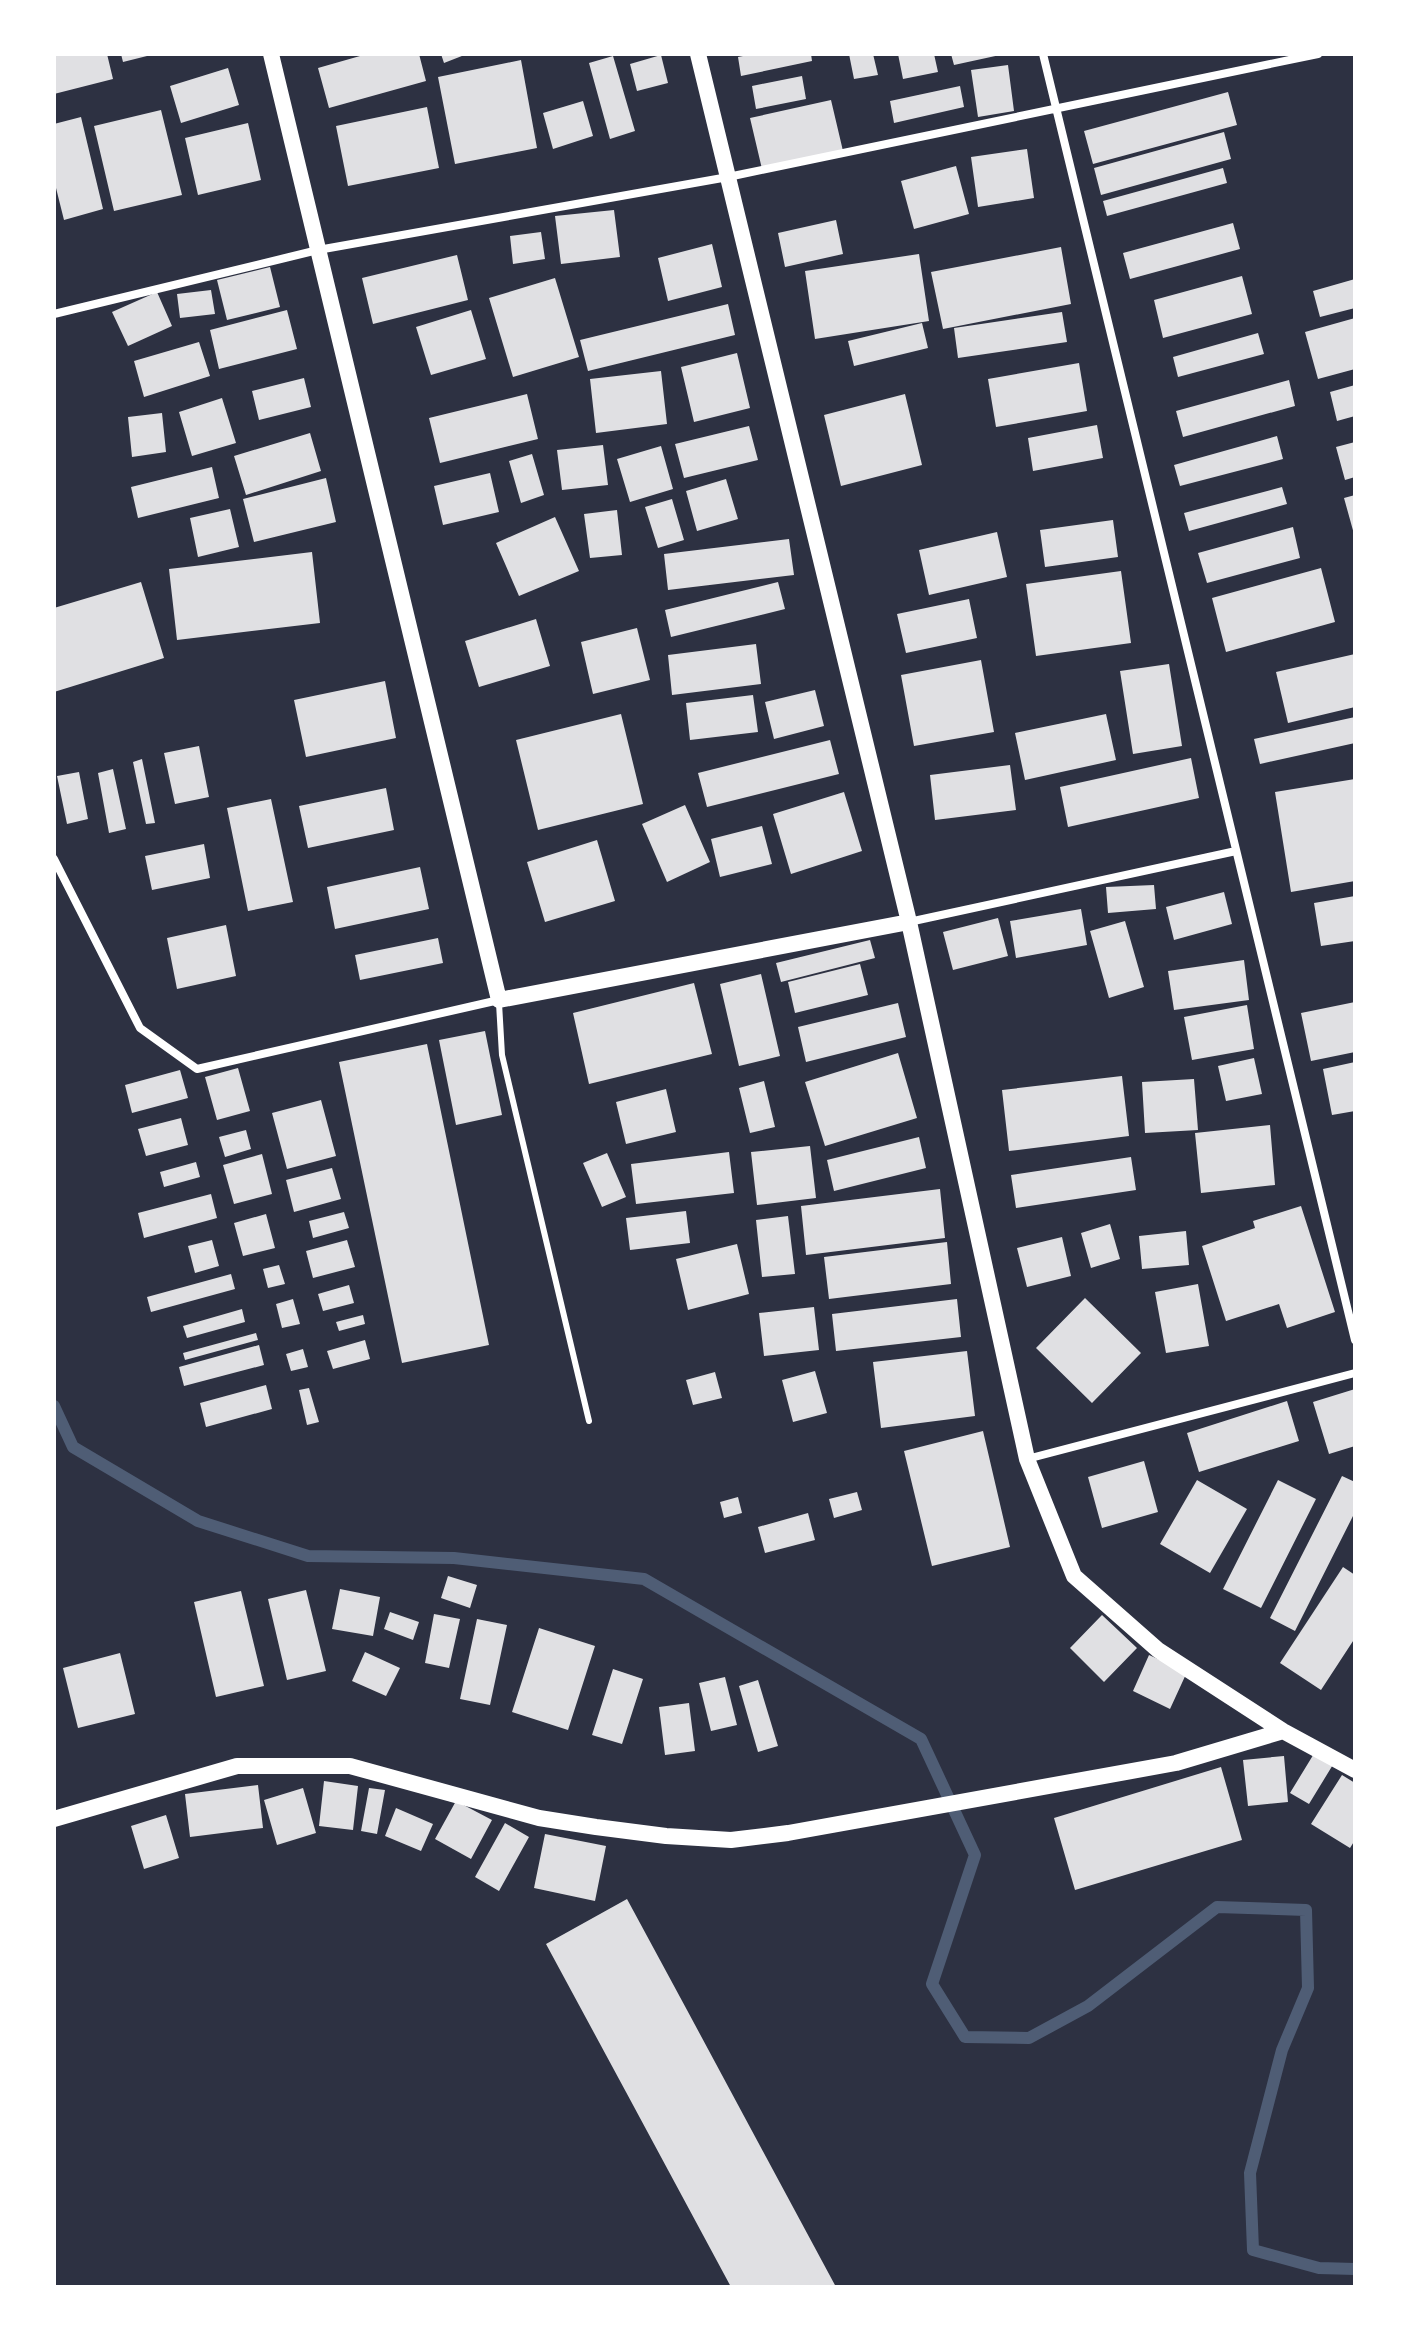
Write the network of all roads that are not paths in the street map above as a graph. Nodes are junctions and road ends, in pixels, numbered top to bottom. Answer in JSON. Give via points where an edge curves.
{"nodes":[{"id":1,"x":271,"y":54,"type":"edge"},
{"id":2,"x":698,"y":54,"type":"edge"},
{"id":3,"x":1043,"y":54,"type":"edge"},
{"id":4,"x":1318,"y":54,"type":"edge"},
{"id":5,"x":1056,"y":108,"type":"junction"},
{"id":6,"x":728,"y":177,"type":"junction"},
{"id":7,"x":318,"y":250,"type":"junction"},
{"id":8,"x":54,"y":314,"type":"edge"},
{"id":9,"x":1236,"y":851,"type":"junction"},
{"id":10,"x":54,"y":859,"type":"edge"},
{"id":11,"x":909,"y":922,"type":"junction"},
{"id":12,"x":499,"y":1000,"type":"junction"},
{"id":13,"x":1355,"y":1340,"type":"edge"},
{"id":14,"x":1355,"y":1373,"type":"edge"},
{"id":15,"x":589,"y":1421,"type":"dead end"},
{"id":16,"x":1027,"y":1459,"type":"junction"},
{"id":17,"x":1283,"y":1731,"type":"junction"},
{"id":18,"x":1355,"y":1770,"type":"edge"},
{"id":19,"x":54,"y":1819,"type":"edge"}],
"edges":[{"from":1,"to":7,"type":"main road"},
{"from":2,"to":6,"type":"main road"},
{"from":3,"to":5,"type":"street"},
{"from":4,"to":5,"type":"street"},
{"from":5,"to":6,"type":"street"},
{"from":5,"to":9,"type":"street"},
{"from":6,"to":7,"type":"street"},
{"from":6,"to":11,"type":"main road"},
{"from":7,"to":8,"type":"street"},
{"from":7,"to":12,"type":"main road"},
{"from":9,"to":11,"type":"street"},
{"from":9,"to":13,"type":"street"},
{"from":10,"to":12,"type":"street","via":[[140,1028],[197,1069]]},
{"from":11,"to":12,"type":"main road"},
{"from":11,"to":16,"type":"main road"},
{"from":12,"to":15,"type":"lane","via":[[502,1055]]},
{"from":14,"to":16,"type":"street"},
{"from":16,"to":17,"type":"main road","via":[[1074,1576],[1158,1650]]},
{"from":17,"to":18,"type":"main road"},
{"from":17,"to":19,"type":"main road","via":[[1176,1763],[731,1840],[539,1818],[350,1766],[237,1766]]}]}
